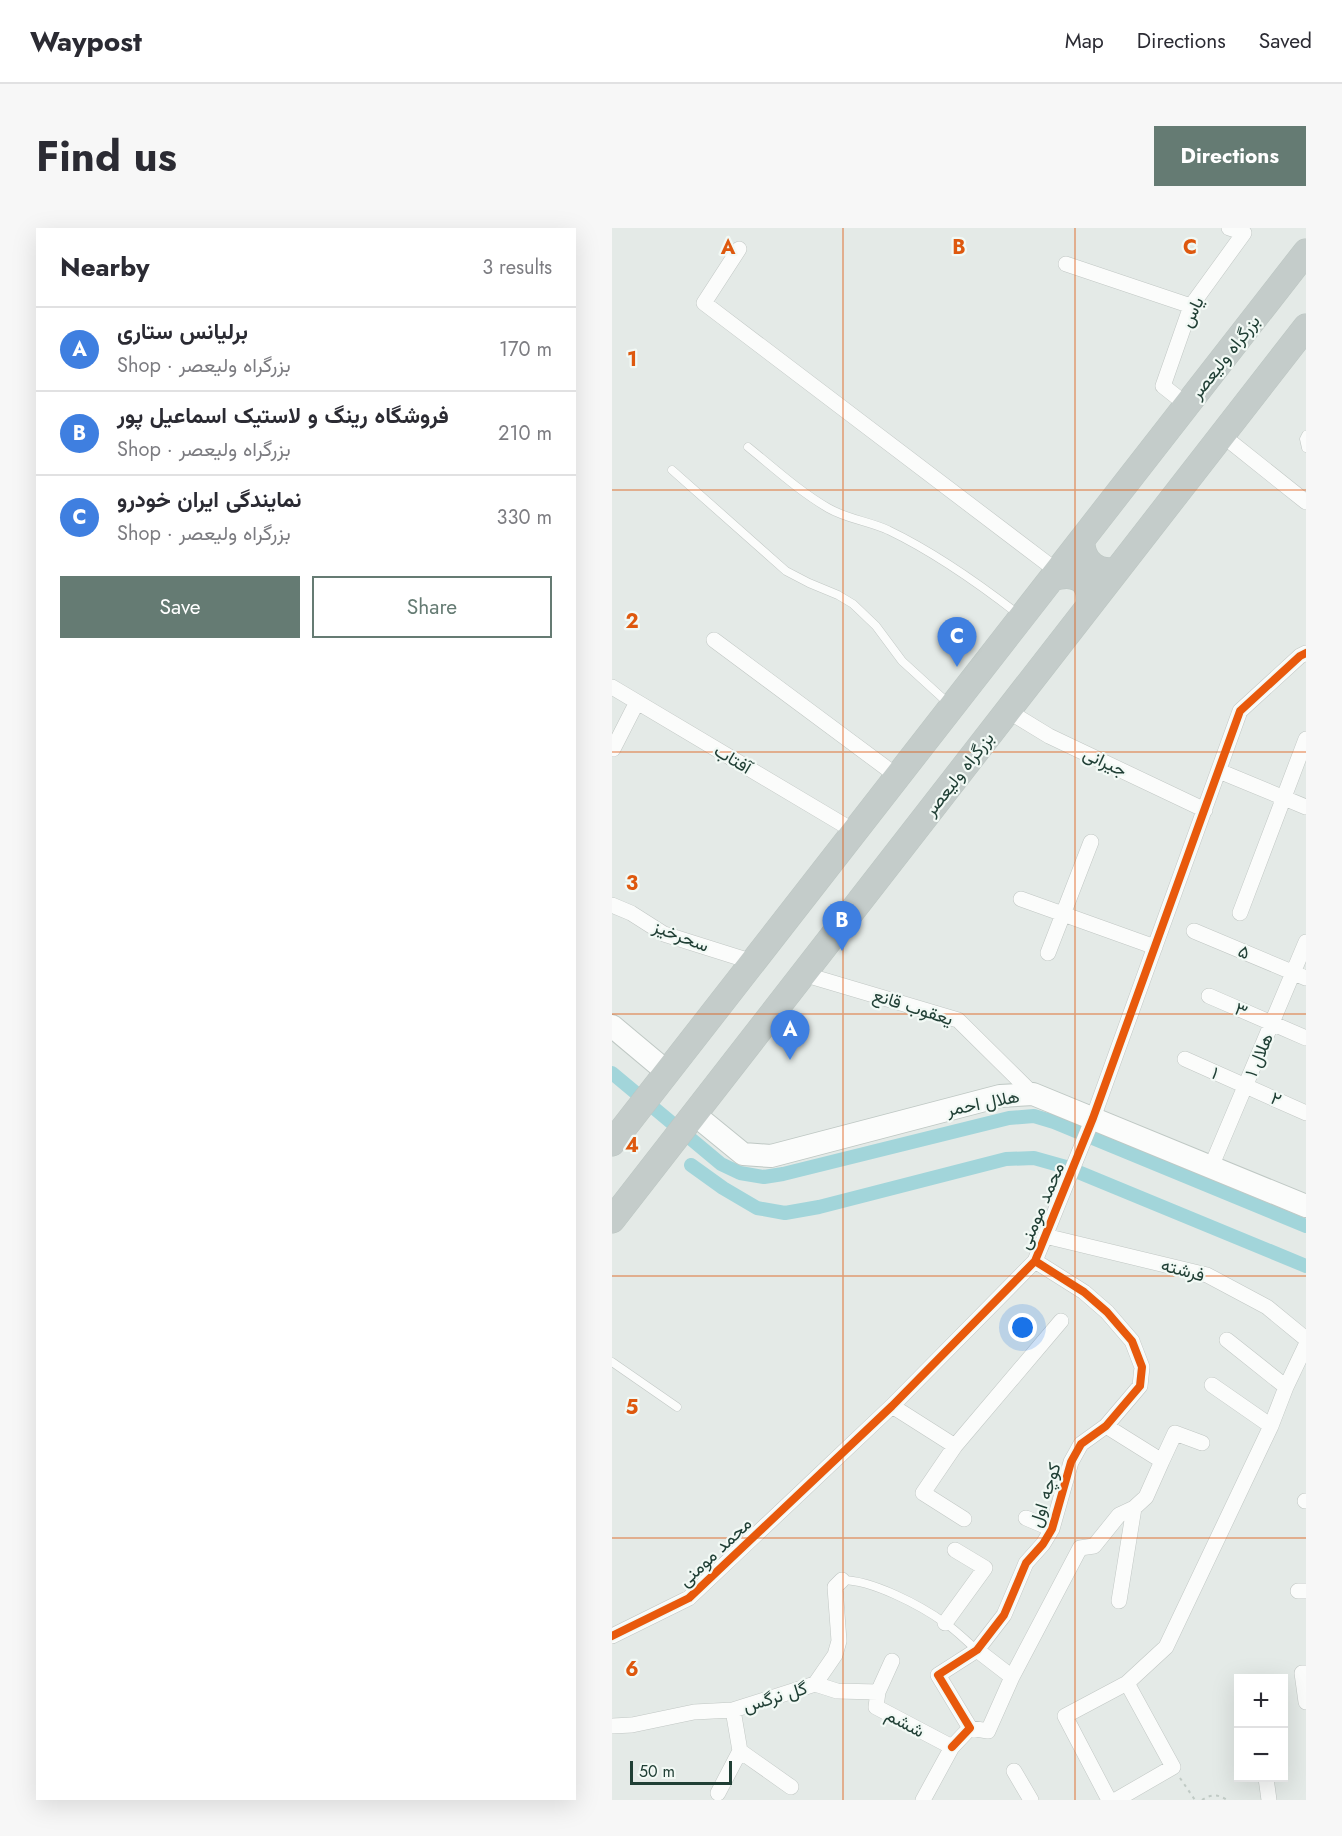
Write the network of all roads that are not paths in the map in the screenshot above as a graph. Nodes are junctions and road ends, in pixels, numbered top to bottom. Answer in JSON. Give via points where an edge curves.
{"nodes":[{"id":1,"x":1229,"y":228,"type":"edge"},
{"id":2,"x":740,"y":249,"type":"dead end"},
{"id":3,"x":1306,"y":252,"type":"edge"},
{"id":4,"x":1066,"y":264,"type":"dead end"},
{"id":5,"x":1191,"y":306,"type":"junction"},
{"id":6,"x":1306,"y":327,"type":"edge"},
{"id":7,"x":1187,"y":405,"type":"junction"},
{"id":8,"x":1222,"y":435,"type":"junction"},
{"id":9,"x":1306,"y":435,"type":"edge"},
{"id":10,"x":748,"y":447,"type":"dead end"},
{"id":11,"x":1306,"y":448,"type":"edge"},
{"id":12,"x":672,"y":470,"type":"dead end"},
{"id":13,"x":1306,"y":502,"type":"edge"},
{"id":14,"x":1082,"y":540,"type":"junction"},
{"id":15,"x":1118,"y":569,"type":"junction"},
{"id":16,"x":1055,"y":575,"type":"junction"},
{"id":17,"x":1089,"y":606,"type":"junction"},
{"id":18,"x":1021,"y":617,"type":"junction"},
{"id":19,"x":714,"y":640,"type":"dead end"},
{"id":20,"x":1306,"y":653,"type":"edge"},
{"id":21,"x":612,"y":687,"type":"edge"},
{"id":22,"x":637,"y":702,"type":"junction"},
{"id":23,"x":952,"y":706,"type":"junction"},
{"id":24,"x":1008,"y":711,"type":"junction"},
{"id":25,"x":1306,"y":739,"type":"edge"},
{"id":26,"x":612,"y":749,"type":"edge"},
{"id":27,"x":1219,"y":771,"type":"junction"},
{"id":28,"x":897,"y":776,"type":"junction"},
{"id":29,"x":1284,"y":797,"type":"junction"},
{"id":30,"x":1306,"y":807,"type":"edge"},
{"id":31,"x":1204,"y":810,"type":"junction"},
{"id":32,"x":854,"y":831,"type":"junction"},
{"id":33,"x":1091,"y":842,"type":"dead end"},
{"id":34,"x":1021,"y":899,"type":"dead end"},
{"id":35,"x":612,"y":905,"type":"edge"},
{"id":36,"x":1064,"y":913,"type":"junction"},
{"id":37,"x":1240,"y":914,"type":"dead end"},
{"id":38,"x":1194,"y":931,"type":"dead end"},
{"id":39,"x":1306,"y":942,"type":"edge"},
{"id":40,"x":1155,"y":947,"type":"junction"},
{"id":41,"x":1048,"y":953,"type":"dead end"},
{"id":42,"x":753,"y":962,"type":"junction"},
{"id":43,"x":803,"y":974,"type":"junction"},
{"id":44,"x":1300,"y":975,"type":"edge"},
{"id":45,"x":1209,"y":996,"type":"dead end"},
{"id":46,"x":1272,"y":1023,"type":"junction"},
{"id":47,"x":612,"y":1026,"type":"edge"},
{"id":48,"x":1306,"y":1038,"type":"edge"},
{"id":49,"x":1185,"y":1059,"type":"dead end"},
{"id":50,"x":667,"y":1072,"type":"junction"},
{"id":51,"x":1245,"y":1086,"type":"junction"},
{"id":52,"x":1033,"y":1094,"type":"junction"},
{"id":53,"x":1306,"y":1113,"type":"edge"},
{"id":54,"x":694,"y":1114,"type":"junction"},
{"id":55,"x":1091,"y":1123,"type":"junction"},
{"id":56,"x":612,"y":1143,"type":"edge"},
{"id":57,"x":1211,"y":1167,"type":"junction"},
{"id":58,"x":1306,"y":1206,"type":"edge"},
{"id":59,"x":612,"y":1220,"type":"edge"},
{"id":60,"x":1045,"y":1236,"type":"junction"},
{"id":61,"x":1035,"y":1261,"type":"junction"},
{"id":62,"x":1061,"y":1321,"type":"dead end"},
{"id":63,"x":1306,"y":1339,"type":"edge"},
{"id":64,"x":1227,"y":1340,"type":"dead end"},
{"id":65,"x":1306,"y":1345,"type":"edge"},
{"id":66,"x":612,"y":1362,"type":"edge"},
{"id":67,"x":1212,"y":1385,"type":"dead end"},
{"id":68,"x":1286,"y":1387,"type":"junction"},
{"id":69,"x":892,"y":1406,"type":"junction"},
{"id":70,"x":677,"y":1407,"type":"dead end"},
{"id":71,"x":1106,"y":1426,"type":"junction"},
{"id":72,"x":1271,"y":1426,"type":"junction"},
{"id":73,"x":1202,"y":1443,"type":"dead end"},
{"id":74,"x":955,"y":1446,"type":"junction"},
{"id":75,"x":1162,"y":1461,"type":"junction"},
{"id":76,"x":1134,"y":1508,"type":"junction"},
{"id":77,"x":1026,"y":1518,"type":"dead end"},
{"id":78,"x":964,"y":1519,"type":"dead end"},
{"id":79,"x":1052,"y":1529,"type":"junction"},
{"id":80,"x":955,"y":1550,"type":"dead end"},
{"id":81,"x":842,"y":1580,"type":"joint"},
{"id":82,"x":1119,"y":1601,"type":"dead end"},
{"id":83,"x":945,"y":1623,"type":"junction"},
{"id":84,"x":612,"y":1635,"type":"edge"},
{"id":85,"x":977,"y":1650,"type":"junction"},
{"id":86,"x":892,"y":1660,"type":"dead end"},
{"id":87,"x":1306,"y":1673,"type":"edge"},
{"id":88,"x":1012,"y":1677,"type":"junction"},
{"id":89,"x":1127,"y":1683,"type":"junction"},
{"id":90,"x":815,"y":1684,"type":"junction"},
{"id":91,"x":878,"y":1692,"type":"junction"},
{"id":92,"x":1306,"y":1702,"type":"edge"},
{"id":93,"x":733,"y":1710,"type":"junction"},
{"id":94,"x":612,"y":1726,"type":"edge"},
{"id":95,"x":970,"y":1728,"type":"junction"},
{"id":96,"x":952,"y":1747,"type":"junction"},
{"id":97,"x":740,"y":1751,"type":"junction"},
{"id":98,"x":1014,"y":1771,"type":"dead end"},
{"id":99,"x":1267,"y":1782,"type":"edge"},
{"id":100,"x":791,"y":1787,"type":"dead end"},
{"id":101,"x":718,"y":1792,"type":"dead end"},
{"id":102,"x":923,"y":1800,"type":"edge"},
{"id":103,"x":1031,"y":1800,"type":"edge"},
{"id":104,"x":1109,"y":1800,"type":"edge"},
{"id":105,"x":1116,"y":1800,"type":"edge"},
{"id":106,"x":1269,"y":1800,"type":"edge"}],
"edges":[{"from":1,"to":5,"type":"street","name":"یاس","via":[[1244,233]]},
{"from":2,"to":16,"type":"street","via":[[704,303]]},
{"from":3,"to":7,"type":"highway","name":"بزرگراه ولیعصر"},
{"from":4,"to":5,"type":"street"},
{"from":5,"to":7,"type":"street","name":"یاس","via":[[1162,386]]},
{"from":6,"to":8,"type":"highway","name":"بزرگراه ولیعصر"},
{"from":7,"to":14,"type":"highway","name":"بزرگراه ولیعصر"},
{"from":8,"to":13,"type":"street"},
{"from":8,"to":15,"type":"highway","name":"بزرگراه ولیعصر"},
{"from":9,"to":11,"type":"lane"},
{"from":10,"to":18,"type":"lane","via":[[826,507],[903,538],[961,573]]},
{"from":12,"to":23,"type":"lane","via":[[786,571],[853,604],[876,626],[902,661]]},
{"from":14,"to":15,"type":"highway","via":[[1083,554],[1097,569]]},
{"from":14,"to":16,"type":"highway","name":"بزرگراه ولیعصر"},
{"from":15,"to":17,"type":"highway","name":"بزرگراه ولیعصر"},
{"from":16,"to":17,"type":"highway","via":[[1077,577],[1088,589]]},
{"from":16,"to":18,"type":"highway","name":"بزرگراه ولیعصر"},
{"from":17,"to":24,"type":"highway","name":"بزرگراه ولیعصر"},
{"from":18,"to":23,"type":"highway","name":"بزرگراه ولیعصر"},
{"from":19,"to":28,"type":"street"},
{"from":20,"to":27,"type":"street","name":"محمد مومنی","via":[[1240,711]]},
{"from":21,"to":22,"type":"street","name":"آفتاب"},
{"from":22,"to":26,"type":"street"},
{"from":22,"to":32,"type":"street","name":"آفتاب"},
{"from":23,"to":28,"type":"highway","name":"بزرگراه ولیعصر"},
{"from":24,"to":31,"type":"street","name":"جیرانی","via":[[1049,736]]},
{"from":24,"to":43,"type":"highway","name":"بزرگراه ولیعصر"},
{"from":25,"to":29,"type":"street"},
{"from":27,"to":29,"type":"street"},
{"from":27,"to":31,"type":"street","name":"محمد مومنی"},
{"from":28,"to":32,"type":"highway","name":"بزرگراه ولیعصر"},
{"from":29,"to":30,"type":"street"},
{"from":29,"to":37,"type":"street"},
{"from":31,"to":40,"type":"street","name":"محمد مومنی"},
{"from":32,"to":42,"type":"highway","name":"بزرگراه ولیعصر"},
{"from":33,"to":36,"type":"street"},
{"from":34,"to":36,"type":"street"},
{"from":35,"to":42,"type":"street","name":"سحرخیز","via":[[664,934]]},
{"from":36,"to":40,"type":"street"},
{"from":36,"to":41,"type":"street"},
{"from":38,"to":44,"type":"street","name":"۵"},
{"from":39,"to":44,"type":"street","name":"هلال ۱"},
{"from":40,"to":55,"type":"street","name":"محمد مومنی"},
{"from":42,"to":50,"type":"highway","name":"بزرگراه ولیعصر"},
{"from":43,"to":52,"type":"street","name":"یعقوب قانع","via":[[958,1020]]},
{"from":43,"to":54,"type":"highway","name":"بزرگراه ولیعصر"},
{"from":44,"to":46,"type":"street","name":"هلال ۱"},
{"from":45,"to":46,"type":"street","name":"۳"},
{"from":46,"to":48,"type":"street","name":"۳"},
{"from":46,"to":51,"type":"street","name":"هلال ۱"},
{"from":47,"to":50,"type":"main road"},
{"from":49,"to":51,"type":"street","name":"۱"},
{"from":50,"to":56,"type":"highway","name":"بزرگراه ولیعصر"},
{"from":51,"to":53,"type":"street","name":"۲"},
{"from":51,"to":57,"type":"street","name":"هلال ۱"},
{"from":52,"to":54,"type":"main road","name":"هلال احمر","via":[[1000,1096],[771,1156],[743,1154]]},
{"from":52,"to":55,"type":"main road","name":"هلال احمر"},
{"from":54,"to":59,"type":"highway","name":"بزرگراه ولیعصر"},
{"from":55,"to":57,"type":"main road","name":"هلال احمر"},
{"from":55,"to":60,"type":"street","name":"محمد مومنی"},
{"from":57,"to":58,"type":"main road","name":"هلال احمر"},
{"from":60,"to":61,"type":"street","name":"محمد مومنی"},
{"from":60,"to":63,"type":"street","name":"فرشته","via":[[1207,1275],[1268,1307]]},
{"from":61,"to":69,"type":"street","name":"محمد مومنی"},
{"from":61,"to":71,"type":"street","name":"کوچه اول","via":[[1084,1292],[1132,1341],[1142,1367],[1140,1386]]},
{"from":62,"to":74,"type":"street"},
{"from":64,"to":68,"type":"street"},
{"from":65,"to":68,"type":"street"},
{"from":66,"to":70,"type":"lane"},
{"from":67,"to":72,"type":"street"},
{"from":68,"to":72,"type":"street"},
{"from":69,"to":74,"type":"street"},
{"from":69,"to":84,"type":"street","name":"محمد مومنی","via":[[689,1598]]},
{"from":71,"to":75,"type":"street"},
{"from":71,"to":79,"type":"street","name":"کوچه اول","via":[[1082,1444],[1071,1462]]},
{"from":72,"to":89,"type":"street","via":[[1166,1647]]},
{"from":73,"to":75,"type":"street","via":[[1175,1433]]},
{"from":74,"to":78,"type":"street","via":[[923,1493]]},
{"from":75,"to":76,"type":"street","via":[[1146,1497]]},
{"from":76,"to":82,"type":"street"},
{"from":76,"to":88,"type":"street","via":[[1119,1515],[1094,1546],[1080,1548]]},
{"from":77,"to":79,"type":"street"},
{"from":79,"to":85,"type":"street","name":"کوچه اول","via":[[1026,1563],[1004,1615]]},
{"from":80,"to":83,"type":"street","via":[[985,1568]]},
{"from":81,"to":83,"type":"lane","name":"گل نرگس","via":[[854,1580],[886,1592]]},
{"from":81,"to":90,"type":"street","name":"گل نرگس","via":[[835,1587],[839,1641],[835,1655]]},
{"from":83,"to":85,"type":"lane","name":"گل نرگس"},
{"from":85,"to":88,"type":"street"},
{"from":85,"to":95,"type":"street","name":"کوچه اول","via":[[938,1675]]},
{"from":86,"to":91,"type":"street"},
{"from":87,"to":92,"type":"street","via":[[1302,1673]]},
{"from":88,"to":95,"type":"street","via":[[987,1731]]},
{"from":89,"to":104,"type":"street","via":[[1065,1716]]},
{"from":89,"to":105,"type":"street","via":[[1173,1767]]},
{"from":90,"to":91,"type":"street","name":"ششم","via":[[837,1691]]},
{"from":90,"to":93,"type":"street","name":"گل نرگس"},
{"from":91,"to":96,"type":"street","name":"ششم","via":[[876,1707]]},
{"from":93,"to":94,"type":"street","name":"گل نرگس","via":[[694,1712]]},
{"from":93,"to":97,"type":"street"},
{"from":95,"to":96,"type":"street"},
{"from":96,"to":102,"type":"street"},
{"from":97,"to":100,"type":"street"},
{"from":97,"to":101,"type":"street"},
{"from":98,"to":103,"type":"street"},
{"from":99,"to":106,"type":"street"}]}
